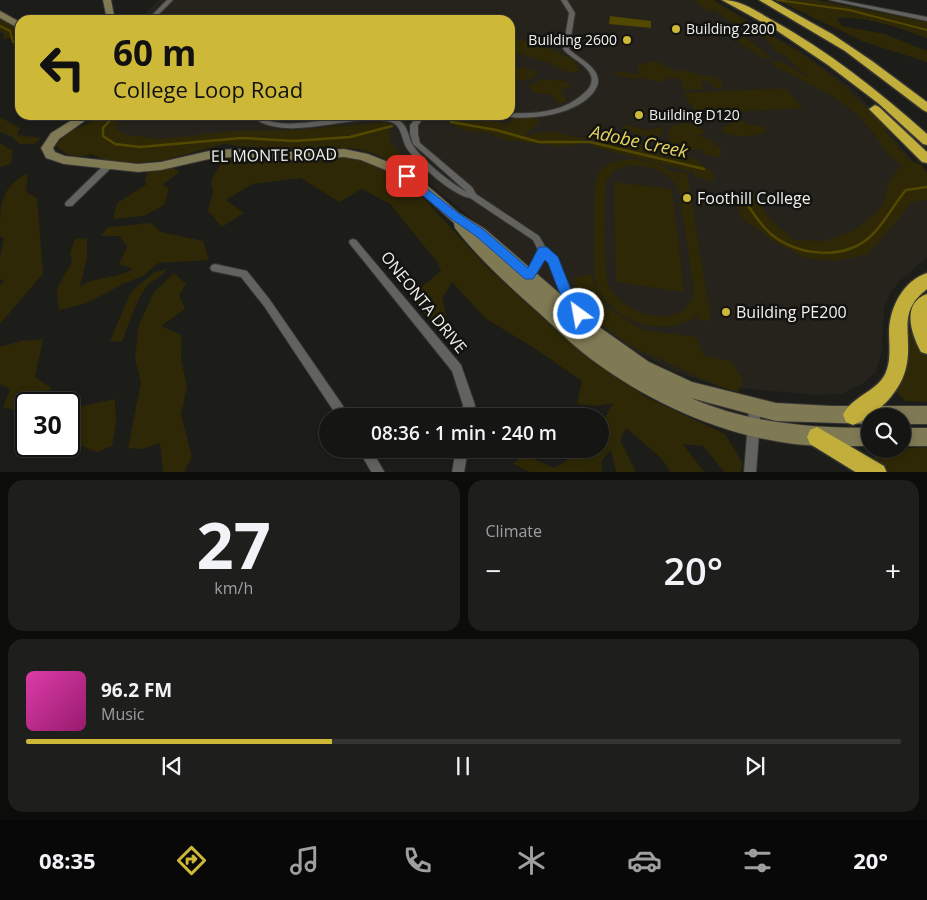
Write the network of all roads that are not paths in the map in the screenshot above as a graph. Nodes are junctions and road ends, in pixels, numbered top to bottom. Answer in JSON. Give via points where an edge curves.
{"nodes":[{"id":1,"x":108,"y":0,"type":"edge"},
{"id":2,"x":170,"y":0,"type":"edge"},
{"id":3,"x":564,"y":0,"type":"edge"},
{"id":4,"x":727,"y":0,"type":"edge"},
{"id":5,"x":764,"y":0,"type":"edge"},
{"id":6,"x":832,"y":0,"type":"edge"},
{"id":7,"x":0,"y":14,"type":"edge"},
{"id":8,"x":110,"y":15,"type":"edge"},
{"id":9,"x":155,"y":15,"type":"edge"},
{"id":10,"x":927,"y":19,"type":"edge"},
{"id":11,"x":15,"y":23,"type":"edge"},
{"id":12,"x":788,"y":35,"type":"junction"},
{"id":13,"x":864,"y":58,"type":"junction"},
{"id":14,"x":927,"y":97,"type":"edge"},
{"id":15,"x":927,"y":108,"type":"edge"},
{"id":16,"x":515,"y":114,"type":"edge"},
{"id":17,"x":80,"y":120,"type":"edge"},
{"id":18,"x":262,"y":120,"type":"edge"},
{"id":19,"x":353,"y":120,"type":"edge"},
{"id":20,"x":394,"y":120,"type":"edge"},
{"id":21,"x":418,"y":120,"type":"edge"},
{"id":22,"x":927,"y":141,"type":"edge"},
{"id":23,"x":927,"y":159,"type":"edge"},
{"id":24,"x":109,"y":165,"type":"junction"},
{"id":25,"x":473,"y":196,"type":"junction"},
{"id":26,"x":70,"y":204,"type":"dead end"},
{"id":27,"x":353,"y":242,"type":"dead end"},
{"id":28,"x":543,"y":250,"type":"junction"},
{"id":29,"x":215,"y":268,"type":"dead end"},
{"id":30,"x":523,"y":280,"type":"junction"},
{"id":31,"x":927,"y":280,"type":"edge"},
{"id":32,"x":927,"y":301,"type":"edge"},
{"id":33,"x":927,"y":346,"type":"edge"},
{"id":34,"x":615,"y":348,"type":"junction"},
{"id":35,"x":339,"y":408,"type":"edge"},
{"id":36,"x":468,"y":408,"type":"edge"},
{"id":37,"x":755,"y":408,"type":"junction"},
{"id":38,"x":853,"y":415,"type":"junction"},
{"id":39,"x":927,"y":415,"type":"edge"},
{"id":40,"x":755,"y":427,"type":"junction"},
{"id":41,"x":817,"y":436,"type":"junction"},
{"id":42,"x":861,"y":437,"type":"edge"},
{"id":43,"x":911,"y":437,"type":"edge"},
{"id":44,"x":927,"y":437,"type":"edge"},
{"id":45,"x":370,"y":458,"type":"edge"},
{"id":46,"x":460,"y":458,"type":"edge"},
{"id":47,"x":379,"y":472,"type":"edge"},
{"id":48,"x":458,"y":472,"type":"edge"},
{"id":49,"x":750,"y":472,"type":"edge"},
{"id":50,"x":877,"y":472,"type":"edge"}],
"edges":[{"from":1,"to":8,"type":"street"},
{"from":2,"to":9,"type":"street"},
{"from":3,"to":16,"type":"street","via":[[572,13],[566,49],[593,72],[594,87],[578,102],[564,109]]},
{"from":4,"to":12,"type":"highway"},
{"from":5,"to":13,"type":"highway"},
{"from":6,"to":10,"type":"street"},
{"from":7,"to":11,"type":"street"},
{"from":12,"to":22,"type":"highway","via":[[854,80]]},
{"from":12,"to":23,"type":"highway"},
{"from":13,"to":14,"type":"highway"},
{"from":13,"to":15,"type":"highway"},
{"from":17,"to":24,"type":"street","name":"EL MONTE ROAD","via":[[54,136],[48,144],[48,152],[64,160]]},
{"from":18,"to":19,"type":"street","via":[[292,125]]},
{"from":20,"to":25,"type":"street","via":[[403,127],[408,144],[416,154],[462,193]]},
{"from":21,"to":25,"type":"street","via":[[414,125],[417,144]]},
{"from":24,"to":26,"type":"street"},
{"from":24,"to":30,"type":"street","name":"EL MONTE ROAD","via":[[149,168],[233,153],[288,156],[335,152],[375,160],[407,176],[454,216],[472,239]]},
{"from":25,"to":28,"type":"street","via":[[532,234]]},
{"from":27,"to":36,"type":"street","name":"ONEONTA DRIVE","via":[[457,368]]},
{"from":28,"to":30,"type":"street","via":[[538,263]]},
{"from":28,"to":34,"type":"street","via":[[553,260],[566,293],[579,314]]},
{"from":29,"to":35,"type":"street","via":[[244,274]]},
{"from":30,"to":34,"type":"street","name":"EL MONTE ROAD"},
{"from":30,"to":40,"type":"street","name":"EL MONTE ROAD","via":[[596,354],[637,381],[686,405]]},
{"from":31,"to":38,"type":"highway","via":[[910,294],[902,307],[898,322],[898,365],[891,382]]},
{"from":32,"to":33,"type":"highway","via":[[920,309],[918,323]]},
{"from":34,"to":37,"type":"street","name":"EL MONTE ROAD","via":[[643,367],[690,390]]},
{"from":37,"to":38,"type":"street","name":"EL MONTE ROAD"},
{"from":37,"to":40,"type":"street"},
{"from":38,"to":39,"type":"street","name":"EL MONTE ROAD"},
{"from":40,"to":41,"type":"street","name":"EL MONTE ROAD"},
{"from":40,"to":49,"type":"street"},
{"from":41,"to":42,"type":"street","name":"EL MONTE ROAD"},
{"from":41,"to":50,"type":"highway"},
{"from":43,"to":44,"type":"street"},
{"from":45,"to":47,"type":"street"},
{"from":46,"to":48,"type":"street"}]}
